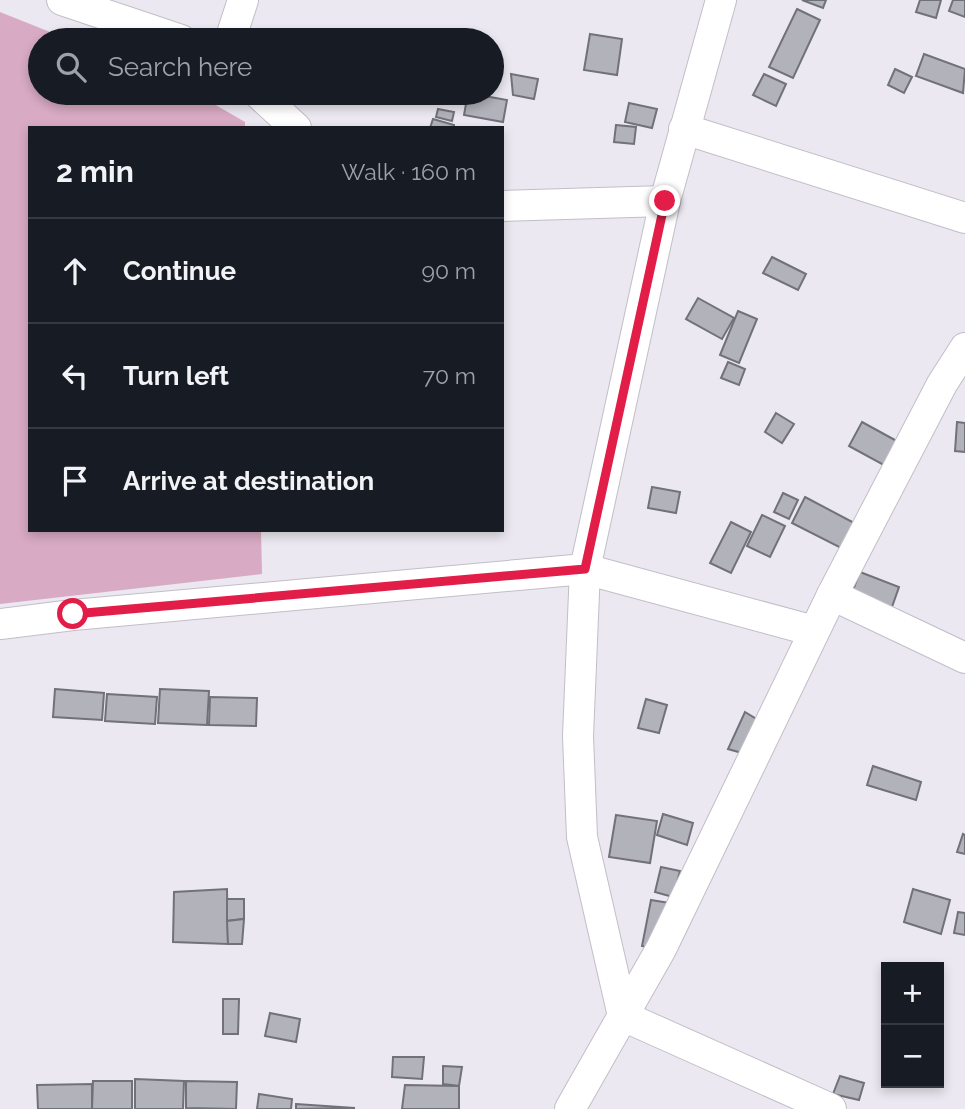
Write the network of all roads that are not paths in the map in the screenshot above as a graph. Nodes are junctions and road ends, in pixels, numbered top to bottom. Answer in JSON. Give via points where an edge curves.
{"nodes":[{"id":1,"x":62,"y":0,"type":"edge"},
{"id":2,"x":243,"y":0,"type":"edge"},
{"id":3,"x":722,"y":0,"type":"edge"},
{"id":4,"x":145,"y":28,"type":"edge"},
{"id":5,"x":234,"y":28,"type":"edge"},
{"id":6,"x":271,"y":105,"type":"edge"},
{"id":7,"x":294,"y":126,"type":"edge"},
{"id":8,"x":684,"y":129,"type":"junction"},
{"id":9,"x":665,"y":201,"type":"junction"},
{"id":10,"x":504,"y":206,"type":"edge"},
{"id":11,"x":965,"y":218,"type":"edge"},
{"id":12,"x":965,"y":348,"type":"edge"},
{"id":13,"x":585,"y":569,"type":"junction"},
{"id":14,"x":832,"y":595,"type":"junction"},
{"id":15,"x":0,"y":624,"type":"edge"},
{"id":16,"x":814,"y":631,"type":"junction"},
{"id":17,"x":965,"y":658,"type":"edge"},
{"id":18,"x":623,"y":1016,"type":"junction"},
{"id":19,"x":570,"y":1109,"type":"edge"},
{"id":20,"x":831,"y":1109,"type":"edge"}],
"edges":[{"from":1,"to":4,"type":"street"},
{"from":2,"to":5,"type":"street"},
{"from":3,"to":8,"type":"street"},
{"from":6,"to":7,"type":"street"},
{"from":8,"to":9,"type":"street"},
{"from":8,"to":11,"type":"street"},
{"from":9,"to":10,"type":"street"},
{"from":9,"to":13,"type":"street"},
{"from":12,"to":14,"type":"street"},
{"from":13,"to":15,"type":"street"},
{"from":13,"to":16,"type":"street"},
{"from":13,"to":18,"type":"street","via":[[578,736],[582,837]]},
{"from":14,"to":16,"type":"street"},
{"from":14,"to":17,"type":"street"},
{"from":16,"to":18,"type":"street","via":[[661,949]]},
{"from":18,"to":19,"type":"street"},
{"from":18,"to":20,"type":"street"}]}
